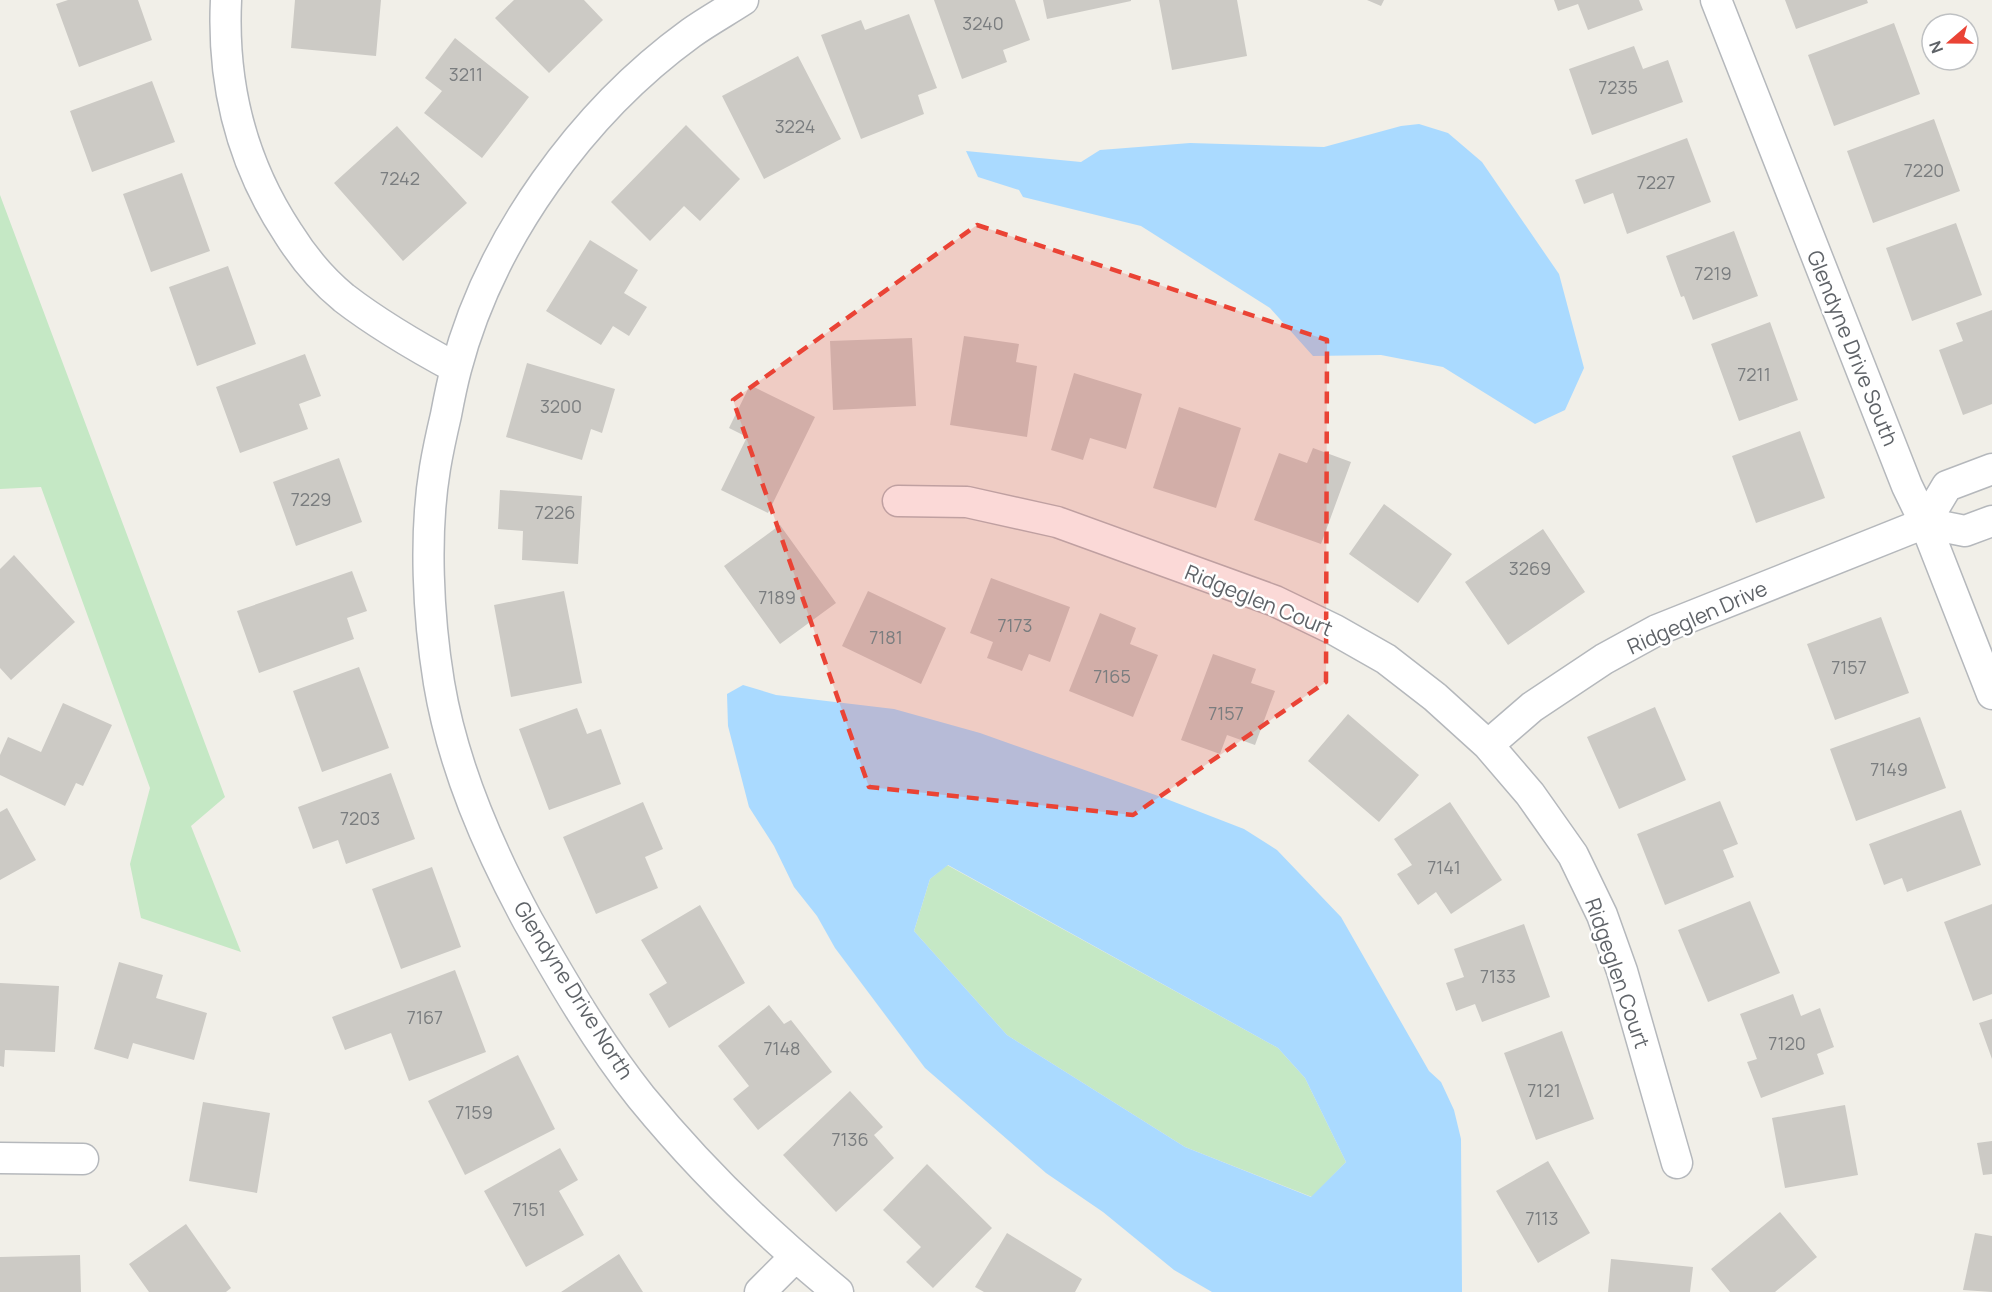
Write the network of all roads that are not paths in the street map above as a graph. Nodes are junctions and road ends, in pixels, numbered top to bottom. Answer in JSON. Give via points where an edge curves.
{"nodes":[{"id":1,"x":226,"y":0,"type":"edge"},
{"id":2,"x":743,"y":0,"type":"edge"},
{"id":3,"x":1716,"y":0,"type":"edge"},
{"id":4,"x":456,"y":368,"type":"junction"},
{"id":5,"x":1992,"y":469,"type":"edge"},
{"id":6,"x":898,"y":501,"type":"dead end"},
{"id":7,"x":1992,"y":521,"type":"edge"},
{"id":8,"x":1925,"y":523,"type":"junction"},
{"id":9,"x":1992,"y":694,"type":"edge"},
{"id":10,"x":1488,"y":745,"type":"junction"},
{"id":11,"x":0,"y":1158,"type":"edge"},
{"id":12,"x":83,"y":1159,"type":"dead end"},
{"id":13,"x":1677,"y":1162,"type":"dead end"},
{"id":14,"x":795,"y":1257,"type":"junction"},
{"id":15,"x":760,"y":1292,"type":"edge"},
{"id":16,"x":838,"y":1292,"type":"edge"}],
"edges":[{"from":1,"to":4,"type":"street","via":[[230,87],[241,137],[256,179],[278,217],[305,259],[343,297],[407,342]]},
{"from":2,"to":4,"type":"street","name":"Glendyne Drive North","via":[[690,34],[636,79],[594,120],[554,169],[514,230],[483,292]]},
{"from":3,"to":8,"type":"street","name":"Glendyne Drive South"},
{"from":4,"to":14,"type":"street","name":"Glendyne Drive North","via":[[434,471],[428,552],[439,683],[452,742],[475,809],[509,886],[551,962],[640,1095],[695,1159]]},
{"from":5,"to":8,"type":"street","via":[[1947,486]]},
{"from":6,"to":10,"type":"street","name":"Ridgeglen Court","via":[[968,502],[1057,522],[1275,601],[1386,659]]},
{"from":7,"to":8,"type":"street","via":[[1965,531]]},
{"from":8,"to":9,"type":"street","name":"Glendyne Drive South"},
{"from":8,"to":10,"type":"street","name":"Ridgeglen Drive","via":[[1657,630],[1604,659],[1532,707]]},
{"from":10,"to":13,"type":"street","name":"Ridgeglen Court","via":[[1530,794],[1573,855],[1602,915]]},
{"from":11,"to":12,"type":"street"},
{"from":14,"to":15,"type":"street"},
{"from":14,"to":16,"type":"street","name":"Glendyne Drive North"}]}
